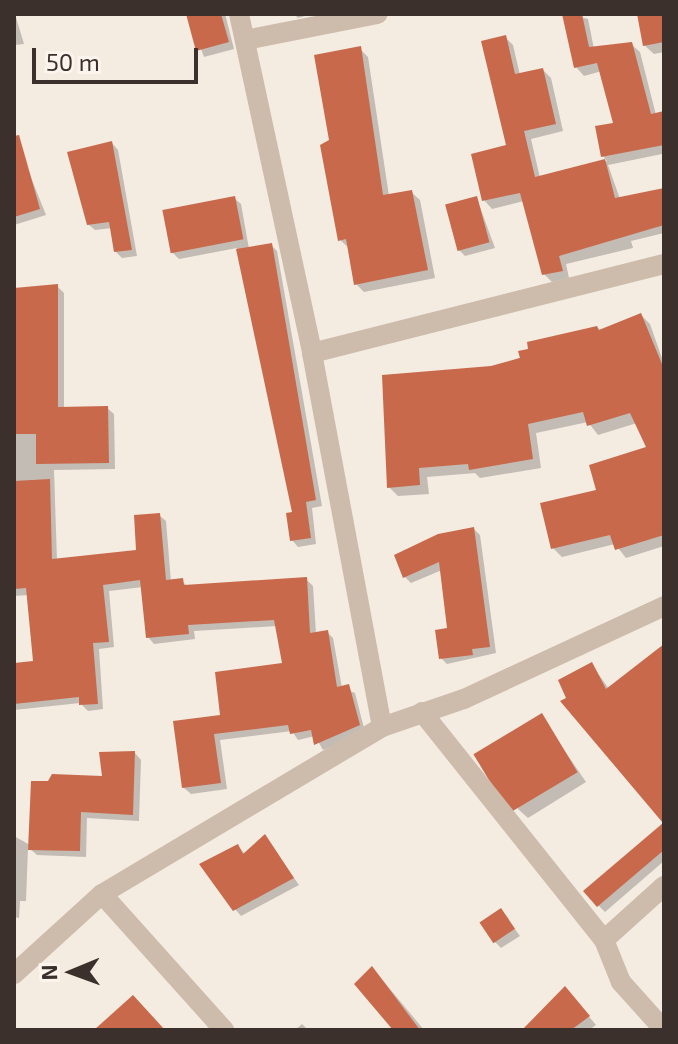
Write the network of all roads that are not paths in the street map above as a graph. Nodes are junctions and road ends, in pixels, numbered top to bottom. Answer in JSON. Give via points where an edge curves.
{"nodes":[{"id":1,"x":239,"y":14,"type":"edge"},
{"id":2,"x":377,"y":14,"type":"edge"},
{"id":3,"x":245,"y":40,"type":"junction"},
{"id":4,"x":664,"y":264,"type":"edge"},
{"id":5,"x":312,"y":353,"type":"junction"},
{"id":6,"x":664,"y":606,"type":"edge"},
{"id":7,"x":422,"y":712,"type":"junction"},
{"id":8,"x":382,"y":727,"type":"junction"},
{"id":9,"x":664,"y":886,"type":"edge"},
{"id":10,"x":102,"y":894,"type":"junction"},
{"id":11,"x":604,"y":940,"type":"junction"},
{"id":12,"x":14,"y":974,"type":"edge"},
{"id":13,"x":224,"y":1030,"type":"edge"},
{"id":14,"x":664,"y":1030,"type":"edge"}],
"edges":[{"from":1,"to":3,"type":"street"},
{"from":2,"to":3,"type":"street"},
{"from":3,"to":5,"type":"street"},
{"from":4,"to":5,"type":"street"},
{"from":5,"to":8,"type":"street"},
{"from":6,"to":7,"type":"street","via":[[464,699]]},
{"from":7,"to":8,"type":"street"},
{"from":7,"to":11,"type":"street"},
{"from":8,"to":10,"type":"street"},
{"from":9,"to":11,"type":"street"},
{"from":10,"to":12,"type":"street"},
{"from":10,"to":13,"type":"street"},
{"from":11,"to":14,"type":"street","via":[[621,982]]}]}
